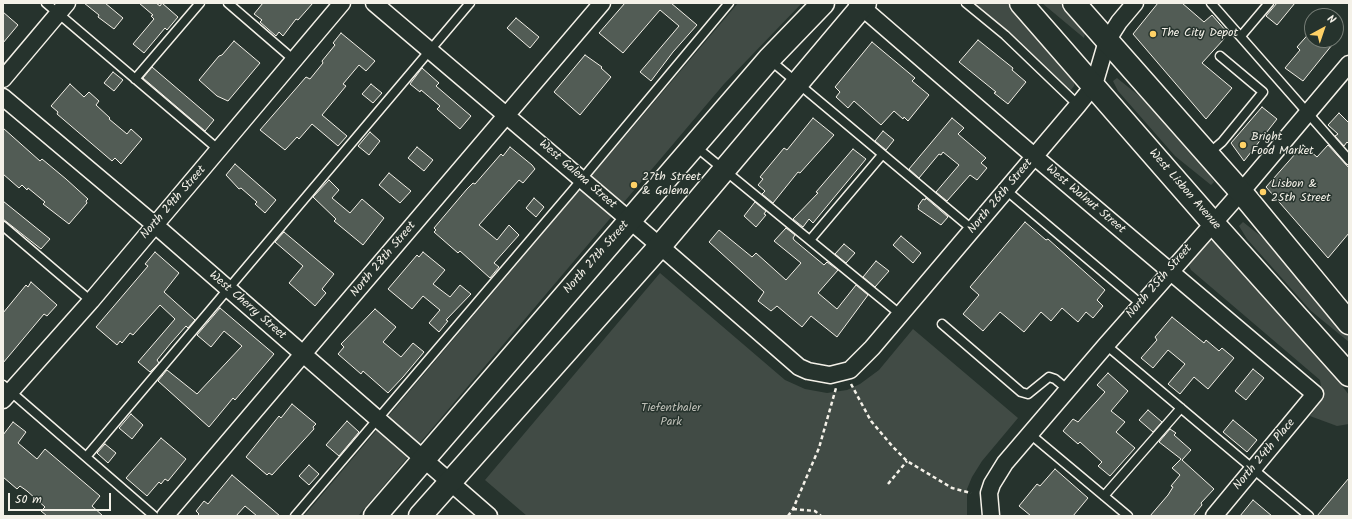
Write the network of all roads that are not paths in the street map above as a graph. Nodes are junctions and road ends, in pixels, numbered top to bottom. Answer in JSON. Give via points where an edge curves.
{"nodes":[{"id":1,"x":46,"y":3,"type":"edge"},
{"id":2,"x":200,"y":3,"type":"edge"},
{"id":3,"x":228,"y":3,"type":"edge"},
{"id":4,"x":342,"y":3,"type":"edge"},
{"id":5,"x":374,"y":3,"type":"edge"},
{"id":6,"x":470,"y":3,"type":"edge"},
{"id":7,"x":602,"y":3,"type":"edge"},
{"id":8,"x":729,"y":3,"type":"edge"},
{"id":9,"x":823,"y":3,"type":"edge"},
{"id":10,"x":966,"y":3,"type":"edge"},
{"id":11,"x":1022,"y":3,"type":"edge"},
{"id":12,"x":1074,"y":3,"type":"edge"},
{"id":13,"x":1135,"y":3,"type":"edge"},
{"id":14,"x":1211,"y":3,"type":"edge"},
{"id":15,"x":1270,"y":3,"type":"edge"},
{"id":16,"x":861,"y":4,"type":"edge"},
{"id":17,"x":62,"y":8,"type":"edge"},
{"id":18,"x":1240,"y":36,"type":"junction"},
{"id":19,"x":1107,"y":41,"type":"junction"},
{"id":20,"x":430,"y":51,"type":"junction"},
{"id":21,"x":1220,"y":56,"type":"dead end"},
{"id":22,"x":769,"y":59,"type":"junction"},
{"id":23,"x":294,"y":60,"type":"junction"},
{"id":24,"x":1349,"y":64,"type":"edge"},
{"id":25,"x":3,"y":79,"type":"edge"},
{"id":26,"x":135,"y":79,"type":"junction"},
{"id":27,"x":796,"y":84,"type":"junction"},
{"id":28,"x":1094,"y":85,"type":"junction"},
{"id":29,"x":3,"y":97,"type":"edge"},
{"id":30,"x":1078,"y":105,"type":"junction"},
{"id":31,"x":1308,"y":113,"type":"junction"},
{"id":32,"x":506,"y":115,"type":"junction"},
{"id":33,"x":695,"y":145,"type":"junction"},
{"id":34,"x":219,"y":150,"type":"junction"},
{"id":35,"x":1208,"y":154,"type":"junction"},
{"id":36,"x":882,"y":155,"type":"junction"},
{"id":37,"x":1035,"y":157,"type":"junction"},
{"id":38,"x":1349,"y":160,"type":"edge"},
{"id":39,"x":724,"y":169,"type":"junction"},
{"id":40,"x":582,"y":180,"type":"junction"},
{"id":41,"x":1007,"y":191,"type":"junction"},
{"id":42,"x":1241,"y":192,"type":"junction"},
{"id":43,"x":630,"y":221,"type":"junction"},
{"id":44,"x":1213,"y":223,"type":"junction"},
{"id":45,"x":155,"y":225,"type":"junction"},
{"id":46,"x":4,"y":228,"type":"edge"},
{"id":47,"x":973,"y":230,"type":"junction"},
{"id":48,"x":810,"y":240,"type":"junction"},
{"id":49,"x":660,"y":246,"type":"junction"},
{"id":50,"x":1170,"y":271,"type":"junction"},
{"id":51,"x":227,"y":288,"type":"junction"},
{"id":52,"x":91,"y":301,"type":"junction"},
{"id":53,"x":1141,"y":304,"type":"junction"},
{"id":54,"x":901,"y":315,"type":"junction"},
{"id":55,"x":1349,"y":323,"type":"edge"},
{"id":56,"x":942,"y":324,"type":"dead end"},
{"id":57,"x":1106,"y":345,"type":"junction"},
{"id":58,"x":303,"y":354,"type":"junction"},
{"id":59,"x":841,"y":373,"type":"joint"},
{"id":60,"x":1349,"y":375,"type":"edge"},
{"id":61,"x":1068,"y":390,"type":"junction"},
{"id":62,"x":5,"y":392,"type":"edge"},
{"id":63,"x":1315,"y":394,"type":"joint"},
{"id":64,"x":1181,"y":408,"type":"junction"},
{"id":65,"x":378,"y":418,"type":"junction"},
{"id":66,"x":1030,"y":434,"type":"junction"},
{"id":67,"x":86,"y":457,"type":"junction"},
{"id":68,"x":424,"y":458,"type":"junction"},
{"id":69,"x":1254,"y":468,"type":"junction"},
{"id":70,"x":449,"y":482,"type":"junction"},
{"id":71,"x":1104,"y":496,"type":"junction"},
{"id":72,"x":990,"y":512,"type":"edge"},
{"id":73,"x":154,"y":516,"type":"edge"},
{"id":74,"x":165,"y":516,"type":"edge"},
{"id":75,"x":295,"y":516,"type":"edge"},
{"id":76,"x":375,"y":516,"type":"edge"},
{"id":77,"x":420,"y":516,"type":"edge"},
{"id":78,"x":489,"y":516,"type":"edge"},
{"id":79,"x":1128,"y":516,"type":"edge"},
{"id":80,"x":1214,"y":516,"type":"edge"},
{"id":81,"x":1309,"y":516,"type":"edge"}],
"edges":[{"from":1,"to":17,"type":"lane"},
{"from":2,"to":26,"type":"lane"},
{"from":3,"to":23,"type":"lane"},
{"from":4,"to":23,"type":"street","name":"North 29th Street"},
{"from":5,"to":20,"type":"street","name":"West Galena Street"},
{"from":6,"to":20,"type":"lane"},
{"from":7,"to":32,"type":"street","name":"North 28th Street"},
{"from":8,"to":40,"type":"lane"},
{"from":9,"to":22,"type":"main road","name":"North 27th Street"},
{"from":10,"to":30,"type":"lane"},
{"from":11,"to":28,"type":"main road","name":"West Lisbon Avenue"},
{"from":12,"to":19,"type":"main road"},
{"from":13,"to":19,"type":"street","name":"North 26th Street"},
{"from":14,"to":18,"type":"lane"},
{"from":15,"to":18,"type":"lane"},
{"from":16,"to":27,"type":"main road"},
{"from":16,"to":37,"type":"street","name":"West Walnut Street"},
{"from":17,"to":25,"type":"street"},
{"from":17,"to":26,"type":"lane"},
{"from":18,"to":31,"type":"lane"},
{"from":19,"to":28,"type":"street","name":"North 26th Street"},
{"from":19,"to":35,"type":"main road"},
{"from":20,"to":32,"type":"street","name":"West Galena Street"},
{"from":20,"to":51,"type":"lane"},
{"from":21,"to":35,"type":"lane","via":[[1263,92],[1222,142]]},
{"from":22,"to":27,"type":"lane"},
{"from":22,"to":33,"type":"main road","name":"North 27th Street"},
{"from":23,"to":34,"type":"street","name":"North 29th Street"},
{"from":24,"to":31,"type":"street","name":"North 25th Street"},
{"from":26,"to":34,"type":"lane"},
{"from":27,"to":36,"type":"lane"},
{"from":27,"to":39,"type":"main road"},
{"from":28,"to":30,"type":"street","name":"North 26th Street"},
{"from":28,"to":44,"type":"main road","name":"West Lisbon Avenue"},
{"from":29,"to":45,"type":"street","name":"West Cherry Street"},
{"from":30,"to":37,"type":"street","name":"North 26th Street"},
{"from":31,"to":38,"type":"lane"},
{"from":31,"to":42,"type":"street","name":"North 25th Street"},
{"from":32,"to":40,"type":"street","name":"West Galena Street"},
{"from":32,"to":58,"type":"street","name":"North 28th Street"},
{"from":33,"to":39,"type":"lane"},
{"from":33,"to":43,"type":"main road","name":"North 27th Street"},
{"from":34,"to":45,"type":"street","name":"North 29th Street"},
{"from":35,"to":42,"type":"main road"},
{"from":36,"to":47,"type":"lane"},
{"from":36,"to":48,"type":"lane"},
{"from":37,"to":41,"type":"street","name":"North 26th Street"},
{"from":37,"to":50,"type":"street","name":"West Walnut Street"},
{"from":39,"to":48,"type":"lane"},
{"from":39,"to":49,"type":"main road"},
{"from":40,"to":43,"type":"street","name":"West Galena Street"},
{"from":40,"to":65,"type":"lane"},
{"from":41,"to":47,"type":"street","name":"North 26th Street"},
{"from":41,"to":53,"type":"lane"},
{"from":42,"to":44,"type":"street","name":"North 25th Street"},
{"from":42,"to":55,"type":"main road"},
{"from":43,"to":49,"type":"street","name":"West Galena Street"},
{"from":43,"to":68,"type":"main road","name":"North 27th Street"},
{"from":44,"to":50,"type":"street","name":"North 25th Street"},
{"from":44,"to":60,"type":"main road","name":"West Lisbon Avenue"},
{"from":45,"to":51,"type":"street","name":"West Cherry Street"},
{"from":45,"to":52,"type":"street","name":"North 29th Street"},
{"from":46,"to":52,"type":"lane"},
{"from":47,"to":54,"type":"street","name":"North 26th Street"},
{"from":48,"to":54,"type":"lane"},
{"from":49,"to":59,"type":"street","name":"West Galena Street","via":[[799,367],[817,374]]},
{"from":49,"to":70,"type":"main road"},
{"from":50,"to":53,"type":"street","name":"North 25th Street"},
{"from":50,"to":63,"type":"street","name":"West Walnut Street"},
{"from":51,"to":58,"type":"street","name":"West Cherry Street"},
{"from":51,"to":67,"type":"lane"},
{"from":52,"to":62,"type":"street","name":"North 29th Street"},
{"from":53,"to":57,"type":"street","name":"North 25th Street"},
{"from":54,"to":59,"type":"street","name":"North 26th Street","via":[[858,364]]},
{"from":56,"to":61,"type":"lane","via":[[1021,392],[1028,394],[1049,377]]},
{"from":57,"to":61,"type":"street","name":"North 25th Street"},
{"from":57,"to":64,"type":"lane"},
{"from":58,"to":65,"type":"street","name":"West Cherry Street"},
{"from":58,"to":74,"type":"street","name":"North 28th Street"},
{"from":61,"to":66,"type":"street","name":"North 25th Street"},
{"from":62,"to":67,"type":"lane"},
{"from":63,"to":69,"type":"street","name":"North 24th Place"},
{"from":64,"to":69,"type":"lane"},
{"from":64,"to":71,"type":"lane"},
{"from":65,"to":68,"type":"street","name":"West Cherry Street"},
{"from":65,"to":75,"type":"lane"},
{"from":66,"to":71,"type":"lane"},
{"from":66,"to":72,"type":"street","name":"North 25th Street","via":[[996,476],[989,493]]},
{"from":67,"to":73,"type":"lane"},
{"from":68,"to":70,"type":"street","name":"West Cherry Street"},
{"from":68,"to":76,"type":"main road","name":"North 27th Street"},
{"from":69,"to":80,"type":"street","name":"North 24th Place"},
{"from":69,"to":81,"type":"lane"},
{"from":70,"to":77,"type":"main road"},
{"from":70,"to":78,"type":"street","name":"West Cherry Street"},
{"from":71,"to":79,"type":"lane"}]}
